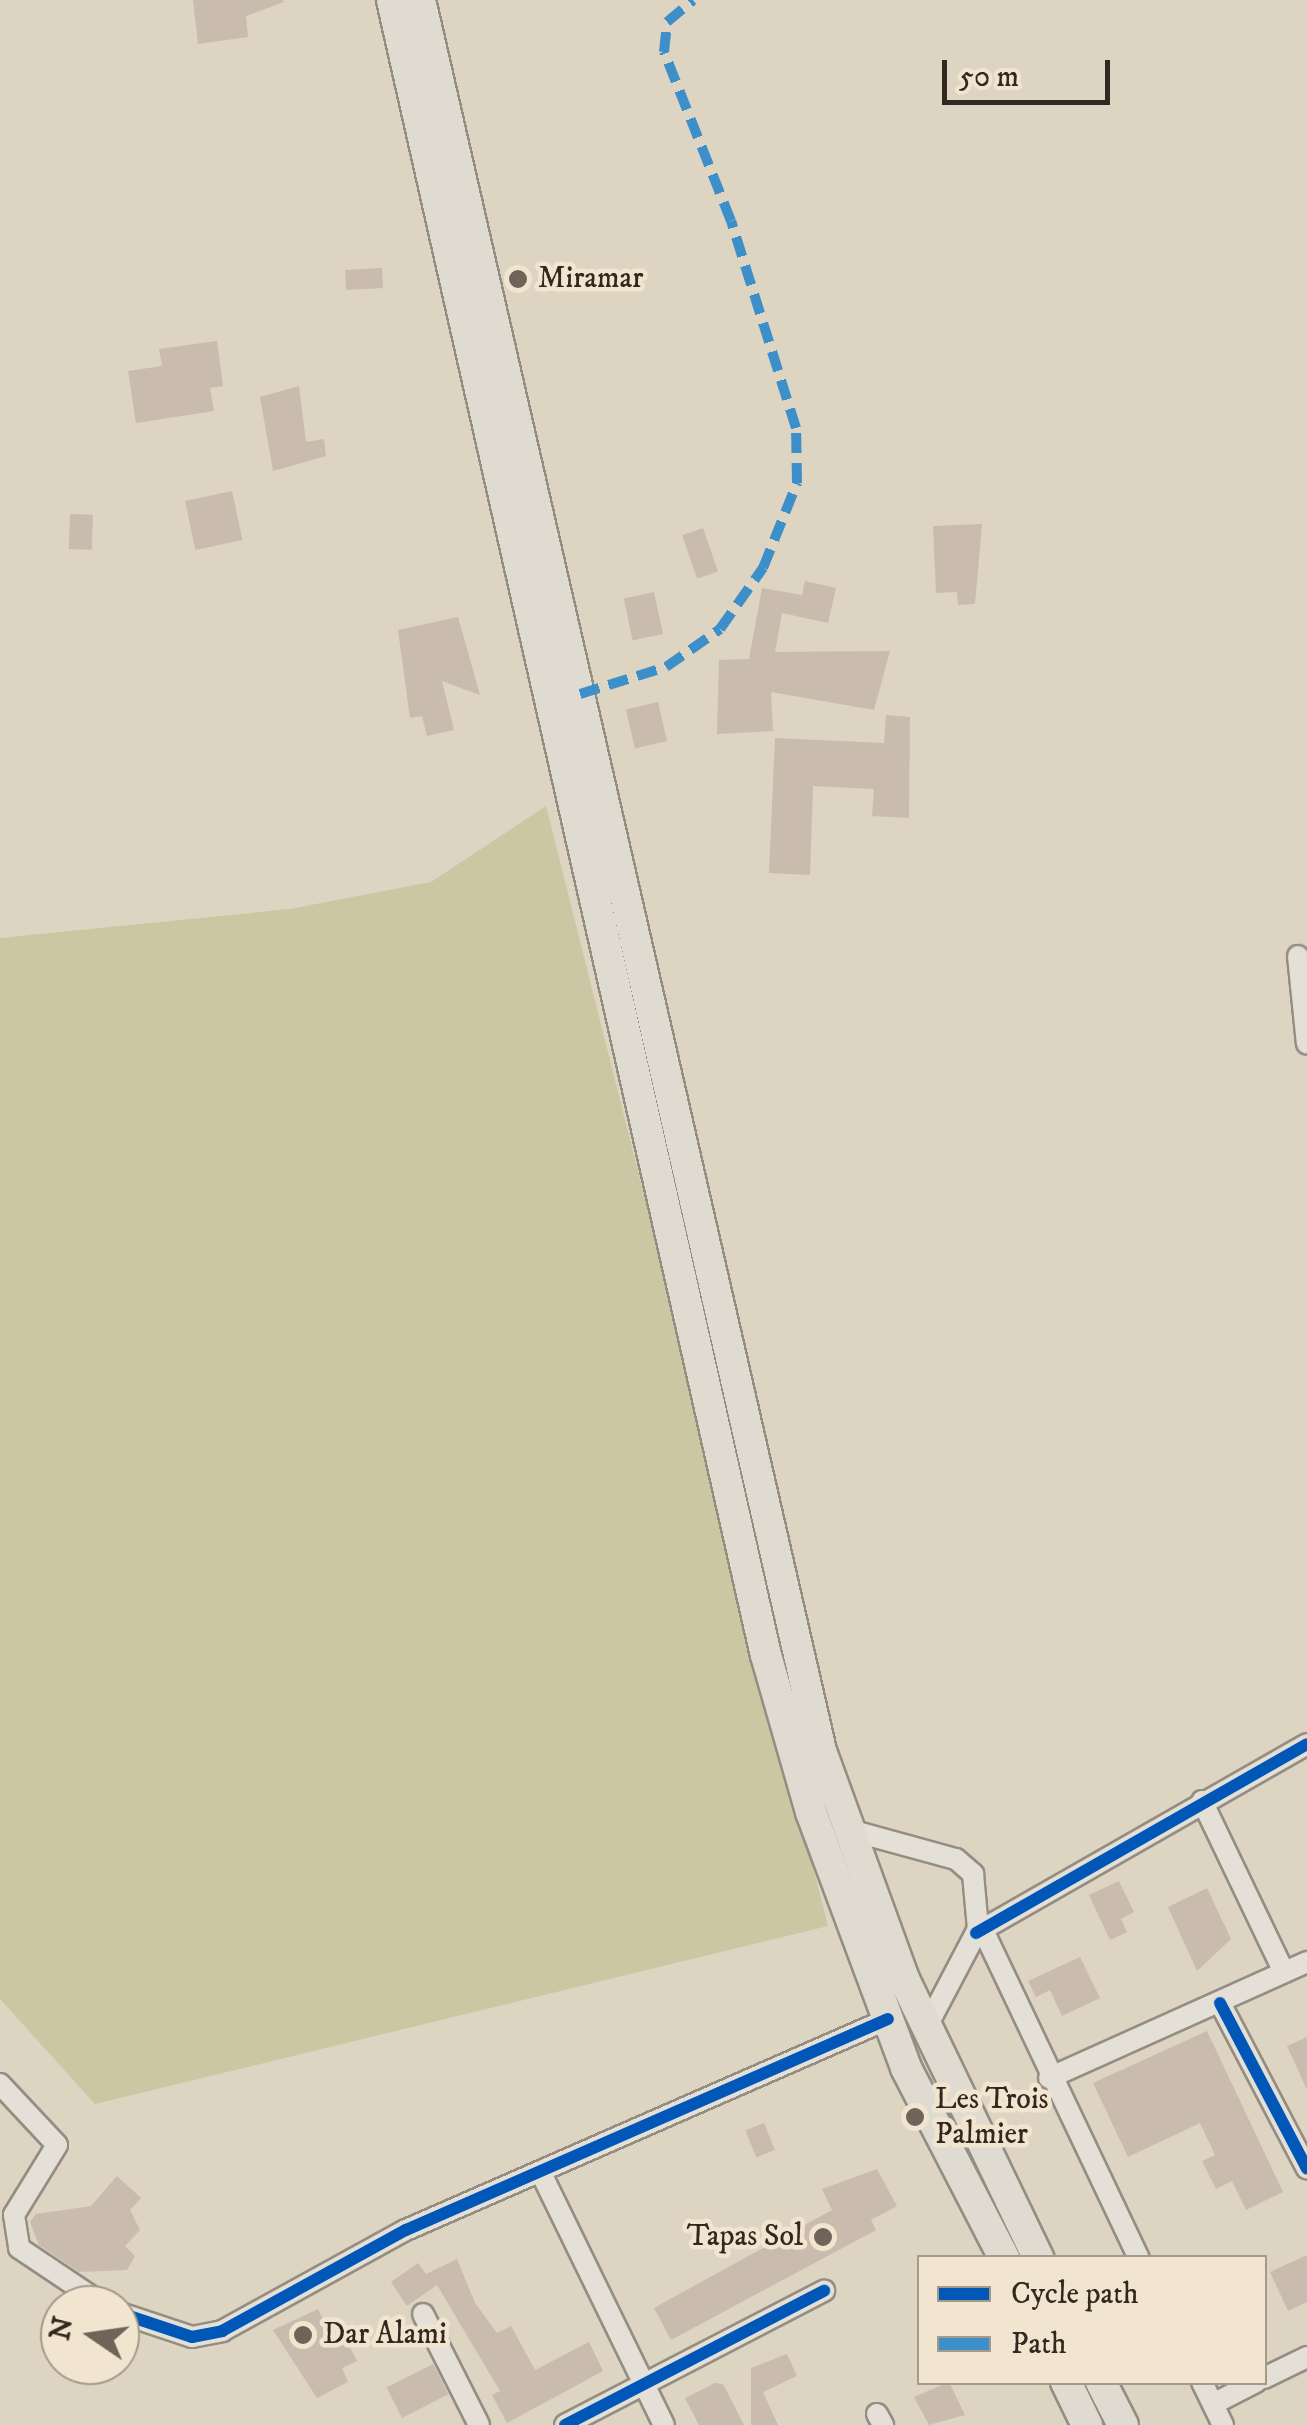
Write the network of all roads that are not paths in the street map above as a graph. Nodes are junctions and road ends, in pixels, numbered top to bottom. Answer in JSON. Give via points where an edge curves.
{"nodes":[{"id":1,"x":392,"y":0,"type":"edge"},
{"id":2,"x":420,"y":0,"type":"edge"},
{"id":3,"x":1298,"y":956,"type":"dead end"},
{"id":4,"x":1307,"y":1044,"type":"edge"},
{"id":5,"x":1307,"y":1744,"type":"edge"},
{"id":6,"x":1202,"y":1801,"type":"junction"},
{"id":7,"x":846,"y":1829,"type":"junction"},
{"id":8,"x":980,"y":1932,"type":"junction"},
{"id":9,"x":1307,"y":1962,"type":"edge"},
{"id":10,"x":1284,"y":1972,"type":"junction"},
{"id":11,"x":1220,"y":2003,"type":"junction"},
{"id":12,"x":888,"y":2020,"type":"junction"},
{"id":13,"x":926,"y":2028,"type":"junction"},
{"id":14,"x":1049,"y":2078,"type":"junction"},
{"id":15,"x":0,"y":2084,"type":"edge"},
{"id":16,"x":1307,"y":2168,"type":"edge"},
{"id":17,"x":542,"y":2175,"type":"junction"},
{"id":18,"x":1003,"y":2255,"type":"edge"},
{"id":19,"x":1037,"y":2255,"type":"edge"},
{"id":20,"x":1138,"y":2255,"type":"edge"},
{"id":21,"x":74,"y":2285,"type":"edge"},
{"id":22,"x":824,"y":2290,"type":"dead end"},
{"id":23,"x":422,"y":2314,"type":"dead end"},
{"id":24,"x":140,"y":2318,"type":"edge"},
{"id":25,"x":1307,"y":2357,"type":"edge"},
{"id":26,"x":1267,"y":2377,"type":"edge"},
{"id":27,"x":643,"y":2385,"type":"junction"},
{"id":28,"x":1067,"y":2385,"type":"edge"},
{"id":29,"x":1103,"y":2385,"type":"edge"},
{"id":30,"x":1204,"y":2385,"type":"edge"},
{"id":31,"x":1250,"y":2385,"type":"edge"},
{"id":32,"x":1213,"y":2404,"type":"junction"},
{"id":33,"x":479,"y":2425,"type":"edge"},
{"id":34,"x":565,"y":2425,"type":"edge"},
{"id":35,"x":664,"y":2425,"type":"edge"},
{"id":36,"x":1087,"y":2425,"type":"edge"},
{"id":37,"x":1123,"y":2425,"type":"edge"},
{"id":38,"x":1223,"y":2425,"type":"edge"}],
"edges":[{"from":1,"to":12,"type":"main road","via":[[766,1655]]},
{"from":2,"to":7,"type":"main road","via":[[796,1649]]},
{"from":3,"to":4,"type":"street"},
{"from":5,"to":6,"type":"street"},
{"from":6,"to":8,"type":"street"},
{"from":6,"to":10,"type":"street"},
{"from":7,"to":8,"type":"street","via":[[964,1862],[980,1909]]},
{"from":7,"to":13,"type":"main road"},
{"from":8,"to":13,"type":"street"},
{"from":8,"to":14,"type":"street"},
{"from":9,"to":10,"type":"street"},
{"from":10,"to":11,"type":"street"},
{"from":11,"to":14,"type":"street"},
{"from":11,"to":16,"type":"street"},
{"from":12,"to":17,"type":"street"},
{"from":12,"to":18,"type":"main road"},
{"from":13,"to":19,"type":"main road"},
{"from":14,"to":20,"type":"street"},
{"from":15,"to":21,"type":"street","via":[[57,2145],[14,2215],[19,2248]]},
{"from":17,"to":24,"type":"street","via":[[406,2230],[206,2336]]},
{"from":17,"to":27,"type":"street"},
{"from":22,"to":27,"type":"street"},
{"from":23,"to":33,"type":"street"},
{"from":25,"to":26,"type":"street"},
{"from":27,"to":34,"type":"street"},
{"from":27,"to":35,"type":"street"},
{"from":28,"to":36,"type":"main road"},
{"from":29,"to":37,"type":"main road"},
{"from":30,"to":32,"type":"street"},
{"from":31,"to":32,"type":"street"},
{"from":32,"to":38,"type":"street"}]}
